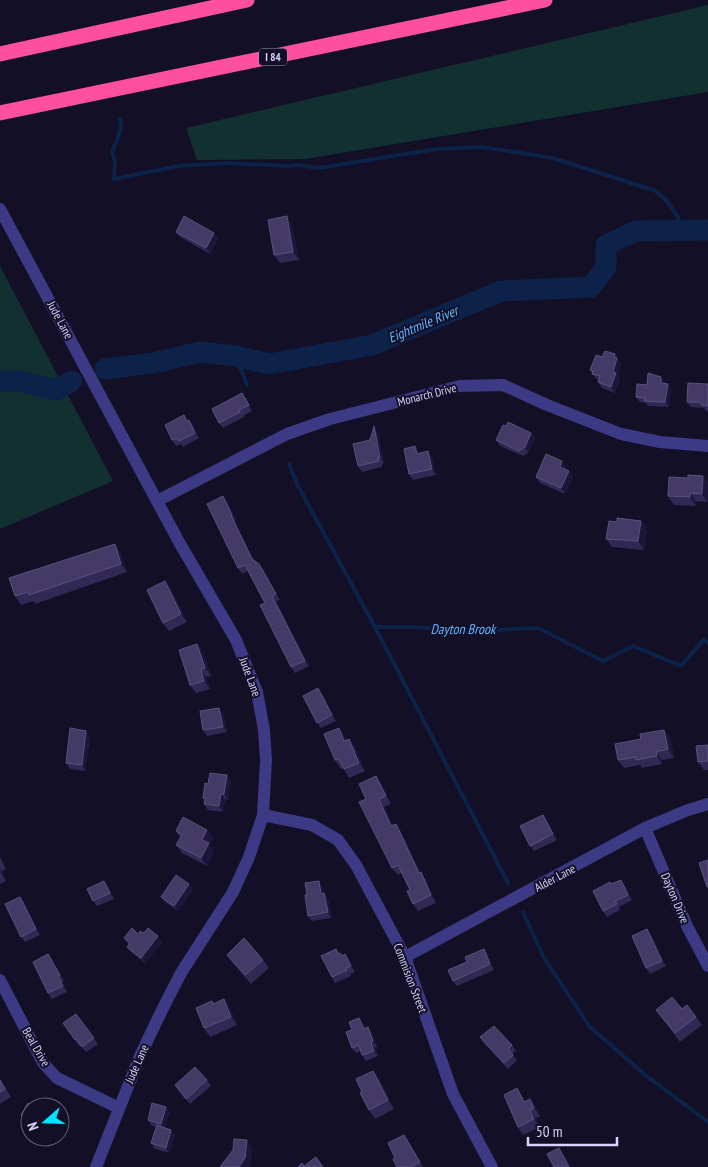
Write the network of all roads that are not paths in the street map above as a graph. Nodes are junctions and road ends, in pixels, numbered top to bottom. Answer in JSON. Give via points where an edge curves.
{"nodes":[{"id":1,"x":247,"y":0,"type":"edge"},
{"id":2,"x":545,"y":0,"type":"edge"},
{"id":3,"x":0,"y":54,"type":"edge"},
{"id":4,"x":0,"y":113,"type":"edge"},
{"id":5,"x":0,"y":209,"type":"edge"},
{"id":6,"x":708,"y":446,"type":"edge"},
{"id":7,"x":157,"y":501,"type":"junction"},
{"id":8,"x":708,"y":804,"type":"edge"},
{"id":9,"x":263,"y":815,"type":"junction"},
{"id":10,"x":645,"y":828,"type":"junction"},
{"id":11,"x":405,"y":957,"type":"junction"},
{"id":12,"x":708,"y":966,"type":"edge"},
{"id":13,"x":0,"y":980,"type":"edge"},
{"id":14,"x":119,"y":1108,"type":"junction"},
{"id":15,"x":96,"y":1167,"type":"edge"},
{"id":16,"x":492,"y":1167,"type":"edge"}],
"edges":[{"from":1,"to":3,"type":"highway"},
{"from":2,"to":4,"type":"highway","number":"I 84"},
{"from":5,"to":7,"type":"street","name":"Jude Lane"},
{"from":6,"to":7,"type":"street","name":"Monarch Drive","via":[[660,442],[621,434],[503,385],[460,386],[330,419],[287,434]]},
{"from":7,"to":9,"type":"street","name":"Jude Lane","via":[[236,640],[257,692],[266,760]]},
{"from":8,"to":10,"type":"street","name":"Alder Lane"},
{"from":9,"to":11,"type":"street","name":"Commision Street","via":[[312,825],[338,840],[356,865]]},
{"from":9,"to":14,"type":"street","name":"Jude Lane","via":[[233,892],[181,974],[140,1056]]},
{"from":10,"to":11,"type":"street","name":"Alder Lane"},
{"from":10,"to":12,"type":"street","name":"Dayton Drive"},
{"from":11,"to":16,"type":"street","name":"Commision Street","via":[[453,1094]]},
{"from":13,"to":14,"type":"street","name":"Beal Drive","via":[[43,1063],[56,1078]]},
{"from":14,"to":15,"type":"street","name":"Jude Lane"}]}
